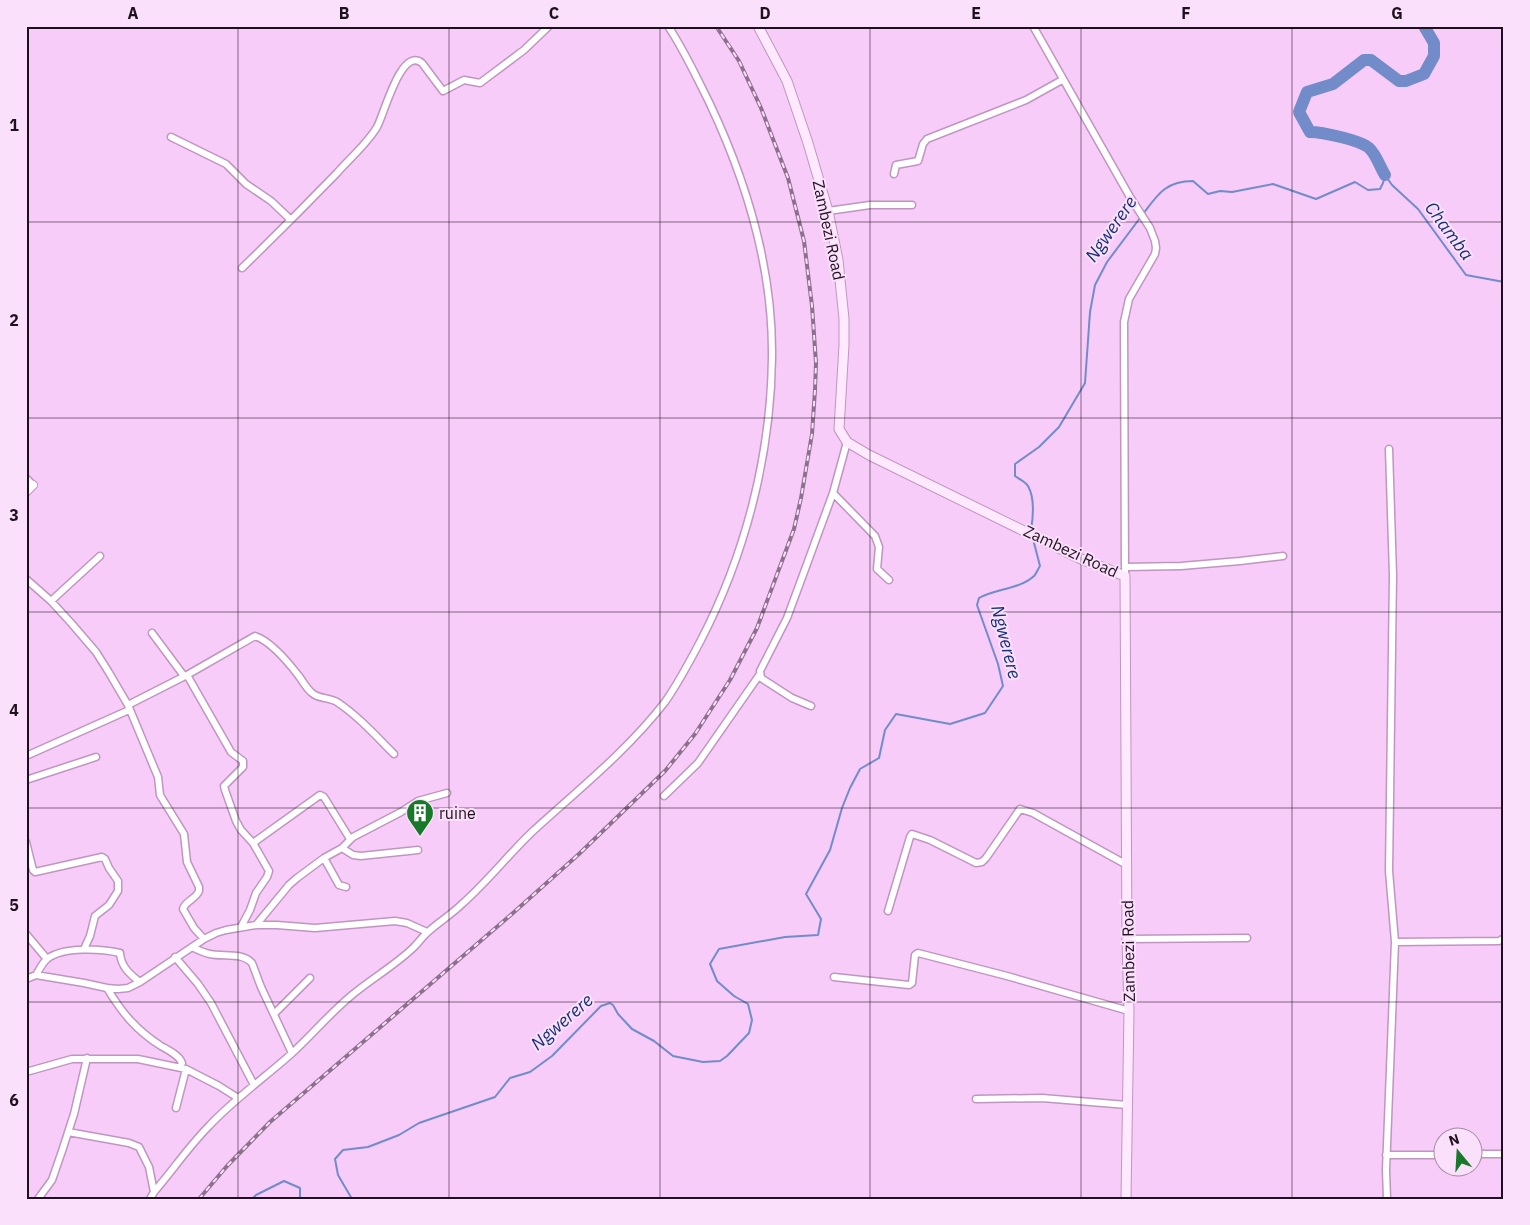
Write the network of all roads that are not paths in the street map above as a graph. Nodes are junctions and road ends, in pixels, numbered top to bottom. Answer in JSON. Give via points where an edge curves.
{"nodes":[{"id":1,"x":549,"y":26,"type":"edge"},
{"id":2,"x":668,"y":26,"type":"edge"},
{"id":3,"x":1033,"y":26,"type":"edge"},
{"id":4,"x":760,"y":27,"type":"edge"},
{"id":5,"x":1062,"y":80,"type":"junction"},
{"id":6,"x":171,"y":137,"type":"dead end"},
{"id":7,"x":894,"y":174,"type":"dead end"},
{"id":8,"x":912,"y":205,"type":"dead end"},
{"id":9,"x":828,"y":211,"type":"junction"},
{"id":10,"x":292,"y":220,"type":"junction"},
{"id":11,"x":242,"y":268,"type":"dead end"},
{"id":12,"x":846,"y":442,"type":"junction"},
{"id":13,"x":1389,"y":449,"type":"dead end"},
{"id":14,"x":26,"y":478,"type":"edge"},
{"id":15,"x":33,"y":485,"type":"joint"},
{"id":16,"x":26,"y":492,"type":"edge"},
{"id":17,"x":833,"y":493,"type":"junction"},
{"id":18,"x":100,"y":556,"type":"dead end"},
{"id":19,"x":1283,"y":556,"type":"dead end"},
{"id":20,"x":1126,"y":567,"type":"junction"},
{"id":21,"x":1125,"y":576,"type":"junction"},
{"id":22,"x":26,"y":579,"type":"edge"},
{"id":23,"x":889,"y":580,"type":"dead end"},
{"id":24,"x":51,"y":601,"type":"junction"},
{"id":25,"x":152,"y":633,"type":"dead end"},
{"id":26,"x":760,"y":674,"type":"junction"},
{"id":27,"x":186,"y":676,"type":"junction"},
{"id":28,"x":811,"y":706,"type":"dead end"},
{"id":29,"x":129,"y":708,"type":"junction"},
{"id":30,"x":394,"y":754,"type":"dead end"},
{"id":31,"x":26,"y":756,"type":"edge"},
{"id":32,"x":96,"y":757,"type":"dead end"},
{"id":33,"x":26,"y":780,"type":"edge"},
{"id":34,"x":447,"y":794,"type":"dead end"},
{"id":35,"x":664,"y":796,"type":"dead end"},
{"id":36,"x":350,"y":839,"type":"junction"},
{"id":37,"x":26,"y":842,"type":"edge"},
{"id":38,"x":253,"y":843,"type":"junction"},
{"id":39,"x":342,"y":848,"type":"junction"},
{"id":40,"x":418,"y":850,"type":"dead end"},
{"id":41,"x":324,"y":858,"type":"junction"},
{"id":42,"x":1126,"y":865,"type":"junction"},
{"id":43,"x":346,"y":887,"type":"dead end"},
{"id":44,"x":888,"y":911,"type":"dead end"},
{"id":45,"x":256,"y":926,"type":"junction"},
{"id":46,"x":241,"y":927,"type":"junction"},
{"id":47,"x":427,"y":932,"type":"junction"},
{"id":48,"x":26,"y":934,"type":"edge"},
{"id":49,"x":1247,"y":938,"type":"dead end"},
{"id":50,"x":1504,"y":938,"type":"edge"},
{"id":51,"x":204,"y":939,"type":"junction"},
{"id":52,"x":1127,"y":939,"type":"junction"},
{"id":53,"x":1395,"y":942,"type":"junction"},
{"id":54,"x":192,"y":947,"type":"junction"},
{"id":55,"x":84,"y":949,"type":"junction"},
{"id":56,"x":175,"y":957,"type":"junction"},
{"id":57,"x":47,"y":959,"type":"junction"},
{"id":58,"x":36,"y":975,"type":"junction"},
{"id":59,"x":834,"y":977,"type":"dead end"},
{"id":60,"x":310,"y":978,"type":"dead end"},
{"id":61,"x":26,"y":979,"type":"edge"},
{"id":62,"x":140,"y":982,"type":"junction"},
{"id":63,"x":107,"y":988,"type":"junction"},
{"id":64,"x":1128,"y":1011,"type":"junction"},
{"id":65,"x":274,"y":1014,"type":"junction"},
{"id":66,"x":292,"y":1053,"type":"junction"},
{"id":67,"x":87,"y":1058,"type":"junction"},
{"id":68,"x":183,"y":1068,"type":"junction"},
{"id":69,"x":26,"y":1072,"type":"edge"},
{"id":70,"x":254,"y":1085,"type":"junction"},
{"id":71,"x":238,"y":1098,"type":"junction"},
{"id":72,"x":976,"y":1098,"type":"dead end"},
{"id":73,"x":1127,"y":1105,"type":"junction"},
{"id":74,"x":176,"y":1108,"type":"dead end"},
{"id":75,"x":68,"y":1132,"type":"junction"},
{"id":76,"x":1432,"y":1154,"type":"edge"},
{"id":77,"x":1482,"y":1154,"type":"edge"},
{"id":78,"x":1504,"y":1154,"type":"edge"},
{"id":79,"x":1386,"y":1155,"type":"junction"},
{"id":80,"x":154,"y":1192,"type":"junction"},
{"id":81,"x":38,"y":1199,"type":"edge"},
{"id":82,"x":150,"y":1199,"type":"edge"},
{"id":83,"x":1126,"y":1199,"type":"edge"},
{"id":84,"x":1387,"y":1199,"type":"edge"}],
"edges":[{"from":1,"to":10,"type":"street","via":[[524,50],[480,83],[464,80],[443,90],[418,60],[410,61],[395,81],[381,121],[372,134]]},
{"from":2,"to":47,"type":"street","via":[[687,56],[736,165],[754,222],[766,278],[772,328],[771,386],[766,442],[750,512],[715,613],[667,700],[624,749],[522,841],[466,901]]},
{"from":3,"to":5,"type":"street"},
{"from":4,"to":9,"type":"main road","name":"Zambezi Road","via":[[787,81]]},
{"from":5,"to":7,"type":"street","via":[[1026,100],[928,139],[922,144],[918,160],[896,165]]},
{"from":5,"to":20,"type":"street","via":[[1150,228],[1156,248],[1129,299],[1124,322]]},
{"from":6,"to":10,"type":"street","via":[[226,164]]},
{"from":8,"to":9,"type":"street","via":[[870,205]]},
{"from":9,"to":12,"type":"main road","name":"Zambezi Road","via":[[842,292],[844,345],[839,429]]},
{"from":10,"to":11,"type":"street"},
{"from":12,"to":17,"type":"street"},
{"from":12,"to":21,"type":"main road","name":"Zambezi Road","via":[[1081,559]]},
{"from":13,"to":53,"type":"street","via":[[1393,576],[1389,871]]},
{"from":14,"to":15,"type":"street"},
{"from":15,"to":16,"type":"street"},
{"from":17,"to":23,"type":"street","via":[[875,536],[879,547],[877,569]]},
{"from":17,"to":26,"type":"street","via":[[787,618]]},
{"from":18,"to":24,"type":"street"},
{"from":19,"to":20,"type":"street","via":[[1181,566]]},
{"from":20,"to":21,"type":"street"},
{"from":21,"to":42,"type":"main road","name":"Zambezi Road"},
{"from":22,"to":24,"type":"street"},
{"from":24,"to":29,"type":"street","via":[[96,652]]},
{"from":25,"to":27,"type":"street"},
{"from":26,"to":28,"type":"street","via":[[761,678],[786,694]]},
{"from":26,"to":35,"type":"street","via":[[698,763]]},
{"from":27,"to":29,"type":"street"},
{"from":27,"to":30,"type":"street","via":[[255,636],[284,659],[314,695],[334,700],[370,728]]},
{"from":27,"to":38,"type":"street","via":[[231,752],[243,761],[243,767],[224,786],[236,821]]},
{"from":29,"to":31,"type":"street"},
{"from":29,"to":51,"type":"street","via":[[158,777],[160,795],[184,834],[187,862],[199,891],[183,909]]},
{"from":32,"to":33,"type":"street"},
{"from":34,"to":36,"type":"street","via":[[418,801]]},
{"from":36,"to":38,"type":"street","via":[[320,795]]},
{"from":36,"to":39,"type":"street"},
{"from":37,"to":55,"type":"street","via":[[35,872],[102,858],[115,877],[118,891],[109,905],[95,916]]},
{"from":38,"to":46,"type":"street","via":[[269,874],[256,893]]},
{"from":39,"to":40,"type":"street","via":[[362,856]]},
{"from":39,"to":41,"type":"street"},
{"from":41,"to":43,"type":"street","via":[[339,885]]},
{"from":41,"to":45,"type":"street","via":[[289,885]]},
{"from":42,"to":44,"type":"street","via":[[1033,813],[1020,809],[982,862],[976,863],[912,834]]},
{"from":42,"to":52,"type":"main road","name":"Zambezi Road"},
{"from":45,"to":46,"type":"street"},
{"from":45,"to":47,"type":"street","via":[[315,928],[395,921]]},
{"from":46,"to":51,"type":"street"},
{"from":47,"to":66,"type":"street","via":[[414,948],[348,998]]},
{"from":48,"to":57,"type":"street"},
{"from":49,"to":52,"type":"street"},
{"from":50,"to":53,"type":"street","via":[[1499,941]]},
{"from":51,"to":54,"type":"street"},
{"from":52,"to":64,"type":"main road","name":"Zambezi Road"},
{"from":53,"to":79,"type":"street"},
{"from":54,"to":56,"type":"street"},
{"from":54,"to":65,"type":"street","via":[[210,954],[250,960]]},
{"from":55,"to":57,"type":"street","via":[[63,952]]},
{"from":55,"to":62,"type":"street","via":[[120,953],[123,965]]},
{"from":56,"to":62,"type":"street"},
{"from":56,"to":70,"type":"street","via":[[211,1003]]},
{"from":57,"to":58,"type":"street"},
{"from":58,"to":61,"type":"street"},
{"from":58,"to":63,"type":"street"},
{"from":59,"to":64,"type":"street","via":[[909,985],[918,953]]},
{"from":60,"to":65,"type":"street"},
{"from":62,"to":63,"type":"street","via":[[128,988]]},
{"from":63,"to":68,"type":"street","via":[[134,1025],[180,1058]]},
{"from":64,"to":73,"type":"main road","name":"Zambezi Road"},
{"from":65,"to":66,"type":"street"},
{"from":66,"to":70,"type":"street"},
{"from":67,"to":68,"type":"street","via":[[138,1059]]},
{"from":67,"to":69,"type":"street"},
{"from":67,"to":75,"type":"street"},
{"from":68,"to":71,"type":"street"},
{"from":68,"to":74,"type":"street"},
{"from":70,"to":71,"type":"street"},
{"from":71,"to":80,"type":"street","via":[[209,1125]]},
{"from":72,"to":73,"type":"street","via":[[1042,1098]]},
{"from":73,"to":83,"type":"main road","name":"Zambezi Road"},
{"from":75,"to":80,"type":"street","via":[[140,1147],[149,1167]]},
{"from":75,"to":81,"type":"street","via":[[52,1180]]},
{"from":76,"to":79,"type":"street"},
{"from":77,"to":78,"type":"street"},
{"from":79,"to":84,"type":"street"},
{"from":80,"to":82,"type":"street"}]}
